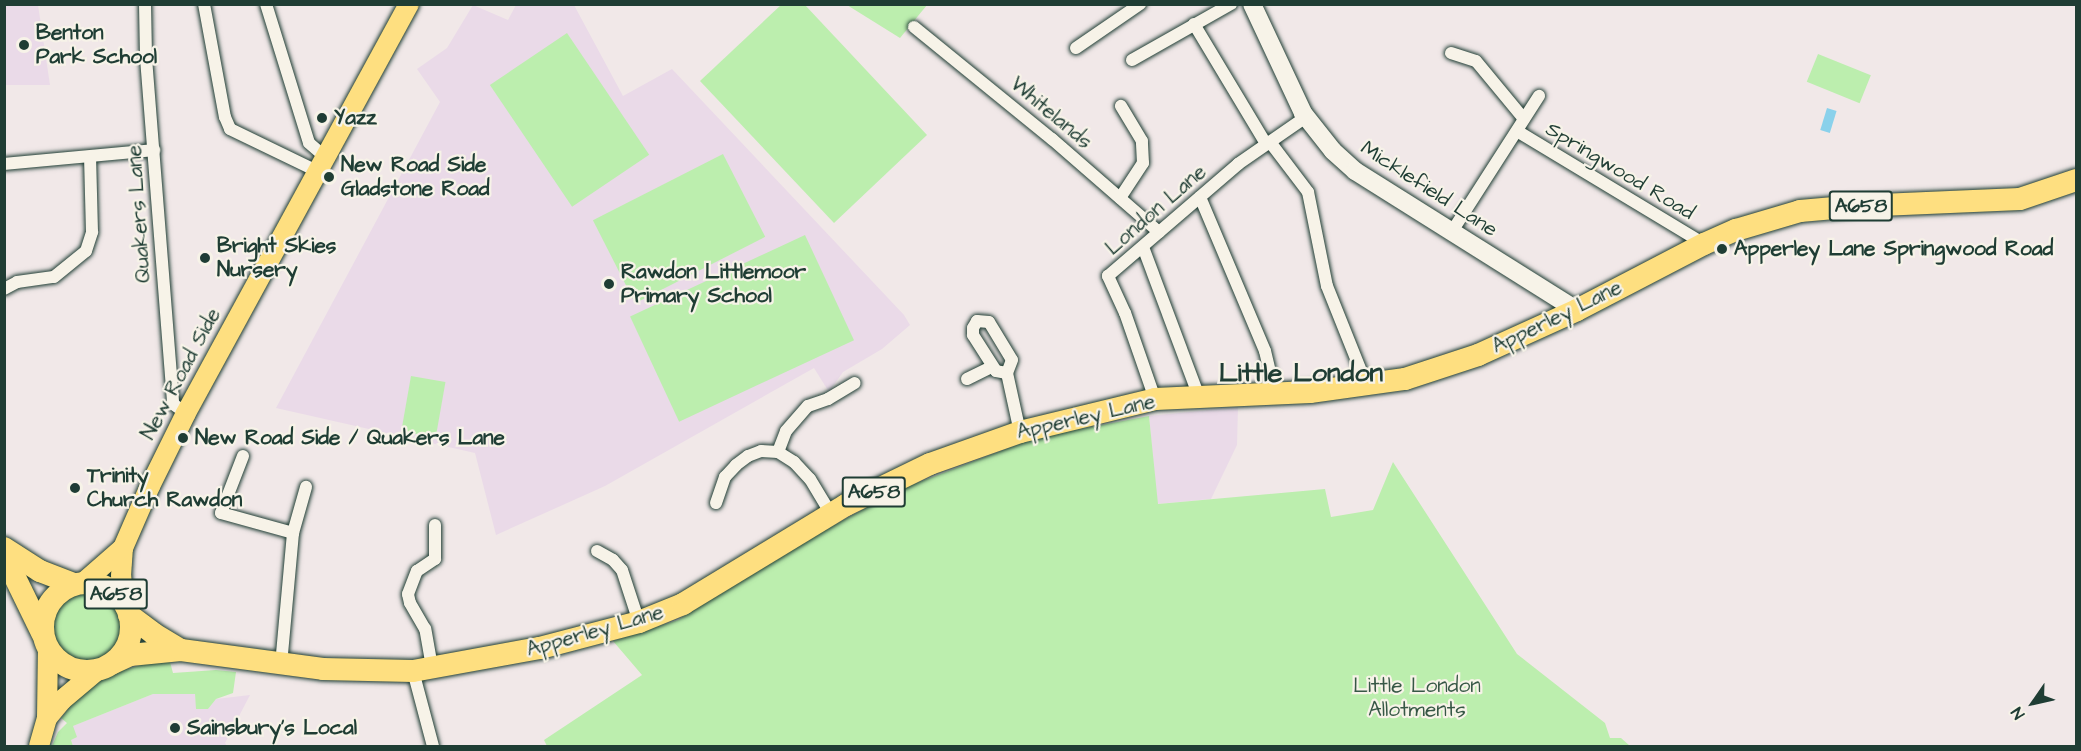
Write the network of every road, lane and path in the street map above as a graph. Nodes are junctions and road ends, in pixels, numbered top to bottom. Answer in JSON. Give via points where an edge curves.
{"nodes":[{"id":1,"x":145,"y":4,"type":"edge"},
{"id":2,"x":204,"y":4,"type":"edge"},
{"id":3,"x":266,"y":4,"type":"edge"},
{"id":4,"x":1140,"y":4,"type":"edge"},
{"id":5,"x":1231,"y":4,"type":"edge"},
{"id":6,"x":1252,"y":4,"type":"edge"},
{"id":7,"x":402,"y":9,"type":"edge"},
{"id":8,"x":1194,"y":24,"type":"junction"},
{"id":9,"x":914,"y":27,"type":"dead end"},
{"id":10,"x":1076,"y":48,"type":"dead end"},
{"id":11,"x":1451,"y":53,"type":"dead end"},
{"id":12,"x":1132,"y":60,"type":"dead end"},
{"id":13,"x":1539,"y":96,"type":"dead end"},
{"id":14,"x":1121,"y":106,"type":"dead end"},
{"id":15,"x":1306,"y":117,"type":"junction"},
{"id":16,"x":1524,"y":119,"type":"junction"},
{"id":17,"x":1517,"y":131,"type":"junction"},
{"id":18,"x":1268,"y":143,"type":"junction"},
{"id":19,"x":154,"y":150,"type":"junction"},
{"id":20,"x":90,"y":157,"type":"junction"},
{"id":21,"x":4,"y":164,"type":"edge"},
{"id":22,"x":322,"y":165,"type":"junction"},
{"id":23,"x":2076,"y":180,"type":"edge"},
{"id":24,"x":1200,"y":197,"type":"junction"},
{"id":25,"x":1120,"y":198,"type":"junction"},
{"id":26,"x":1159,"y":232,"type":"junction"},
{"id":27,"x":1451,"y":233,"type":"junction"},
{"id":28,"x":1704,"y":244,"type":"junction"},
{"id":29,"x":1143,"y":247,"type":"junction"},
{"id":30,"x":4,"y":289,"type":"edge"},
{"id":31,"x":1553,"y":294,"type":"junction"},
{"id":32,"x":1601,"y":297,"type":"junction"},
{"id":33,"x":1577,"y":310,"type":"junction"},
{"id":34,"x":992,"y":367,"type":"junction"},
{"id":35,"x":1007,"y":373,"type":"junction"},
{"id":36,"x":967,"y":379,"type":"dead end"},
{"id":37,"x":855,"y":383,"type":"dead end"},
{"id":38,"x":1367,"y":386,"type":"junction"},
{"id":39,"x":1275,"y":393,"type":"junction"},
{"id":40,"x":1199,"y":397,"type":"junction"},
{"id":41,"x":1155,"y":399,"type":"junction"},
{"id":42,"x":186,"y":413,"type":"junction"},
{"id":43,"x":1020,"y":432,"type":"junction"},
{"id":44,"x":778,"y":452,"type":"junction"},
{"id":45,"x":243,"y":456,"type":"dead end"},
{"id":46,"x":306,"y":487,"type":"dead end"},
{"id":47,"x":716,"y":503,"type":"dead end"},
{"id":48,"x":831,"y":514,"type":"junction"},
{"id":49,"x":435,"y":525,"type":"dead end"},
{"id":50,"x":293,"y":534,"type":"junction"},
{"id":51,"x":4,"y":548,"type":"edge"},
{"id":52,"x":123,"y":548,"type":"junction"},
{"id":53,"x":597,"y":551,"type":"dead end"},
{"id":54,"x":4,"y":555,"type":"edge"},
{"id":55,"x":79,"y":583,"type":"junction"},
{"id":56,"x":127,"y":609,"type":"junction"},
{"id":57,"x":639,"y":622,"type":"junction"},
{"id":58,"x":45,"y":642,"type":"junction"},
{"id":59,"x":181,"y":650,"type":"junction"},
{"id":60,"x":281,"y":664,"type":"junction"},
{"id":61,"x":106,"y":666,"type":"junction"},
{"id":62,"x":422,"y":669,"type":"junction"},
{"id":63,"x":47,"y":718,"type":"junction"},
{"id":64,"x":39,"y":747,"type":"edge"},
{"id":65,"x":433,"y":747,"type":"edge"}],
"edges":[{"from":1,"to":19,"type":"street","name":"Quakers Lane"},
{"from":2,"to":22,"type":"street","via":[[230,129]]},
{"from":3,"to":22,"type":"street","via":[[309,143]]},
{"from":4,"to":10,"type":"street"},
{"from":5,"to":8,"type":"street"},
{"from":6,"to":15,"type":"main road","name":"Micklefield Lane"},
{"from":7,"to":22,"type":"main road","name":"New Road Side"},
{"from":8,"to":12,"type":"street"},
{"from":8,"to":18,"type":"street"},
{"from":9,"to":25,"type":"street","name":"Whitelands"},
{"from":11,"to":16,"type":"street","via":[[1476,61]]},
{"from":13,"to":16,"type":"street","name":"Springwood Road"},
{"from":14,"to":25,"type":"street","via":[[1142,141],[1143,163]]},
{"from":15,"to":18,"type":"street","name":"London Lane"},
{"from":15,"to":27,"type":"main road","name":"Micklefield Lane","via":[[1355,171]]},
{"from":16,"to":17,"type":"street","name":"Springwood Road"},
{"from":17,"to":27,"type":"street","name":"Springwood Road"},
{"from":17,"to":28,"type":"street","name":"Springwood Road"},
{"from":18,"to":24,"type":"street","name":"London Lane"},
{"from":18,"to":38,"type":"street","via":[[1308,192],[1327,286]]},
{"from":19,"to":20,"type":"street"},
{"from":19,"to":42,"type":"street","name":"Quakers Lane","via":[[173,404]]},
{"from":20,"to":21,"type":"street"},
{"from":20,"to":30,"type":"street","via":[[92,232],[86,251],[54,277],[17,282]]},
{"from":22,"to":42,"type":"main road","name":"New Road Side"},
{"from":23,"to":28,"type":"highway","name":"Apperley Lane","number":"A658","via":[[2020,199],[1800,211]]},
{"from":24,"to":26,"type":"street","name":"London Lane"},
{"from":24,"to":39,"type":"street","via":[[1265,351]]},
{"from":25,"to":26,"type":"street","name":"Whitelands"},
{"from":26,"to":29,"type":"street","name":"London Lane"},
{"from":27,"to":31,"type":"main road","name":"Micklefield Lane"},
{"from":28,"to":32,"type":"highway","name":"Apperley Lane","number":"A658"},
{"from":29,"to":40,"type":"street"},
{"from":29,"to":41,"type":"street","name":"London Lane","via":[[1108,276]]},
{"from":31,"to":32,"type":"main road","name":"Micklefield Lane"},
{"from":31,"to":33,"type":"main road","name":"Micklefield Lane"},
{"from":32,"to":33,"type":"highway","name":"Apperley Lane","number":"A658"},
{"from":33,"to":38,"type":"highway","name":"Apperley Lane","number":"A658","via":[[1441,369]]},
{"from":34,"to":35,"type":"street"},
{"from":34,"to":35,"type":"street","via":[[973,334],[974,325],[981,320],[989,322],[1012,360]]},
{"from":34,"to":36,"type":"street"},
{"from":35,"to":43,"type":"street"},
{"from":37,"to":44,"type":"street","via":[[808,406],[786,431]]},
{"from":38,"to":39,"type":"highway","name":"Apperley Lane","number":"A658"},
{"from":39,"to":40,"type":"highway","name":"Apperley Lane","number":"A658"},
{"from":40,"to":41,"type":"highway","name":"Apperley Lane","number":"A658"},
{"from":41,"to":43,"type":"highway","name":"Apperley Lane","number":"A658"},
{"from":42,"to":52,"type":"main road","name":"New Road Side"},
{"from":43,"to":48,"type":"highway","name":"Apperley Lane","number":"A658","via":[[930,464]]},
{"from":44,"to":47,"type":"street","via":[[761,451],[736,465],[725,477]]},
{"from":44,"to":48,"type":"street","via":[[810,479]]},
{"from":45,"to":50,"type":"street","via":[[221,513]]},
{"from":46,"to":50,"type":"street"},
{"from":48,"to":57,"type":"highway","name":"Apperley Lane","number":"A658","via":[[683,604]]},
{"from":49,"to":62,"type":"street","via":[[435,559],[417,571],[408,594],[425,629]]},
{"from":50,"to":60,"type":"street"},
{"from":51,"to":55,"type":"highway","number":"A658","via":[[40,571]]},
{"from":52,"to":55,"type":"main road","name":"New Road Side"},
{"from":52,"to":56,"type":"main road","name":"New Road Side","via":[[121,576]]},
{"from":53,"to":57,"type":"street","via":[[622,570]]},
{"from":54,"to":58,"type":"highway","number":"A658"},
{"from":55,"to":56,"type":"highway","number":"A658","via":[[115,592]]},
{"from":55,"to":58,"type":"highway","number":"A658","via":[[50,602],[42,623]]},
{"from":56,"to":59,"type":"highway","name":"Apperley Lane","number":"A658","via":[[154,634]]},
{"from":56,"to":61,"type":"highway","number":"A658","via":[[129,641]]},
{"from":57,"to":62,"type":"highway","name":"Apperley Lane","number":"A658","via":[[540,648]]},
{"from":58,"to":61,"type":"highway","number":"A658","via":[[57,660],[70,668],[85,671]]},
{"from":58,"to":63,"type":"main road"},
{"from":59,"to":60,"type":"highway","name":"Apperley Lane","number":"A658"},
{"from":59,"to":61,"type":"highway","name":"Apperley Lane","number":"A658","via":[[130,655]]},
{"from":60,"to":62,"type":"highway","name":"Apperley Lane","number":"A658","via":[[322,669]]},
{"from":61,"to":63,"type":"main road","via":[[62,700]]},
{"from":62,"to":65,"type":"street"},
{"from":63,"to":64,"type":"main road"}]}
